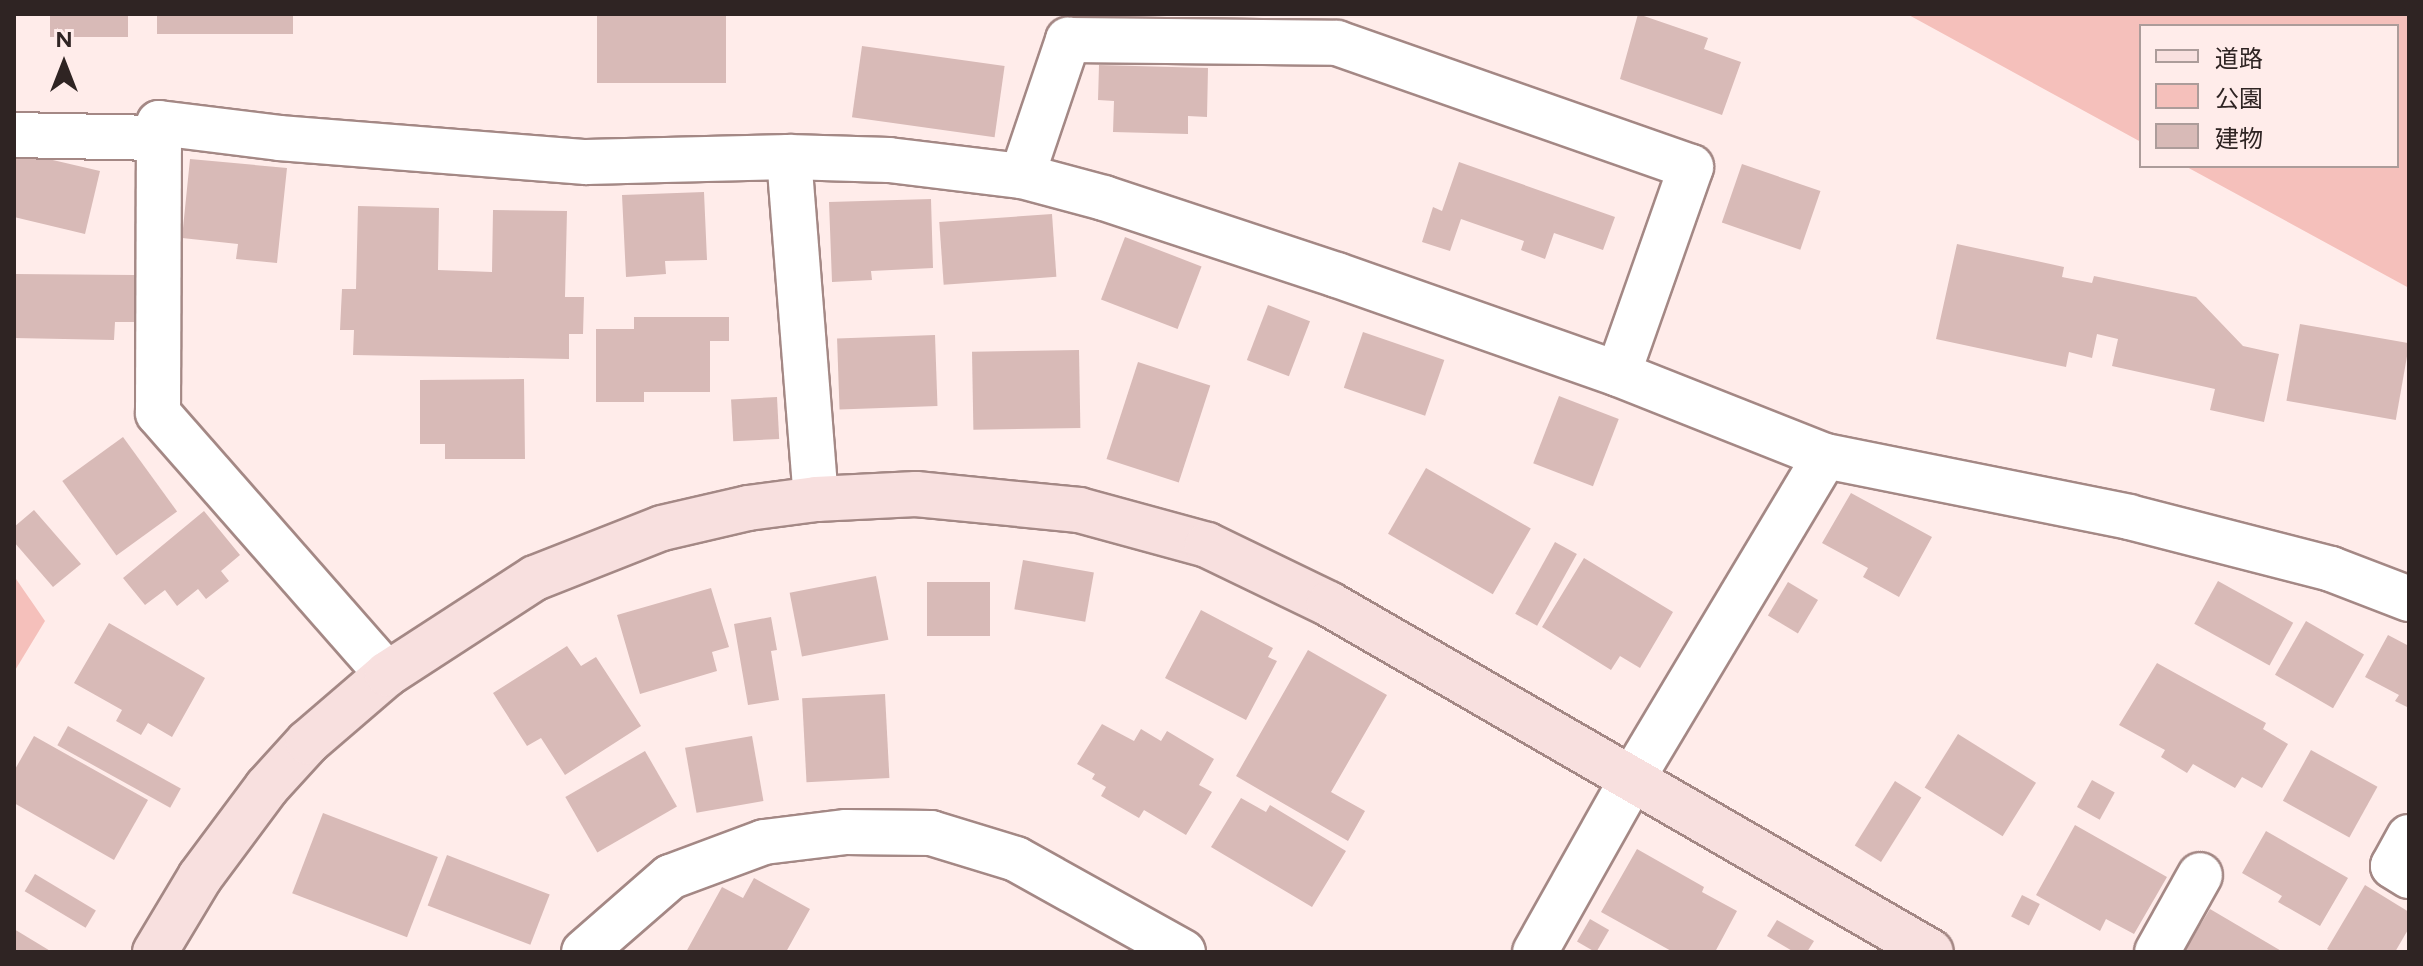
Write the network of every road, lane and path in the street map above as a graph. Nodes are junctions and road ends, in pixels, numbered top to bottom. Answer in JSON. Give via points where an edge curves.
{"nodes":[{"id":1,"x":14,"y":135,"type":"edge"},
{"id":2,"x":159,"y":138,"type":"junction"},
{"id":3,"x":789,"y":157,"type":"junction"},
{"id":4,"x":1022,"y":176,"type":"junction"},
{"id":5,"x":1618,"y":374,"type":"junction"},
{"id":6,"x":1825,"y":456,"type":"junction"},
{"id":7,"x":816,"y":499,"type":"junction"},
{"id":8,"x":2409,"y":599,"type":"edge"},
{"id":9,"x":387,"y":674,"type":"junction"},
{"id":10,"x":1632,"y":779,"type":"junction"},
{"id":11,"x":2409,"y":837,"type":"edge"},
{"id":12,"x":2200,"y":875,"type":"dead end"},
{"id":13,"x":2409,"y":876,"type":"edge"},
{"id":14,"x":155,"y":952,"type":"edge"},
{"id":15,"x":584,"y":952,"type":"edge"},
{"id":16,"x":1183,"y":952,"type":"edge"},
{"id":17,"x":1535,"y":952,"type":"edge"},
{"id":18,"x":1931,"y":952,"type":"edge"},
{"id":19,"x":2157,"y":952,"type":"edge"}],
"edges":[{"from":1,"to":2,"type":"street"},
{"from":2,"to":3,"type":"street","via":[[159,123],[279,138],[586,162]]},
{"from":2,"to":9,"type":"street","via":[[158,413]]},
{"from":3,"to":4,"type":"street","via":[[889,160]]},
{"from":3,"to":7,"type":"street"},
{"from":4,"to":5,"type":"street","via":[[1177,222]]},
{"from":4,"to":5,"type":"street","via":[[1068,40],[1337,43],[1691,167]]},
{"from":5,"to":6,"type":"street"},
{"from":6,"to":8,"type":"street","via":[[2129,517],[2331,569]]},
{"from":6,"to":10,"type":"street"},
{"from":7,"to":9,"type":"street","via":[[662,528],[535,578]]},
{"from":7,"to":10,"type":"street","via":[[916,494],[998,499],[1079,510],[1207,545],[1329,604]]},
{"from":9,"to":14,"type":"street","via":[[308,742],[267,787],[200,877]]},
{"from":10,"to":17,"type":"street"},
{"from":10,"to":18,"type":"street"},
{"from":11,"to":13,"type":"street","via":[[2393,866]]},
{"from":12,"to":19,"type":"street"},
{"from":15,"to":16,"type":"street","via":[[670,877],[764,842],[846,832],[931,833],[1016,859]]}]}
